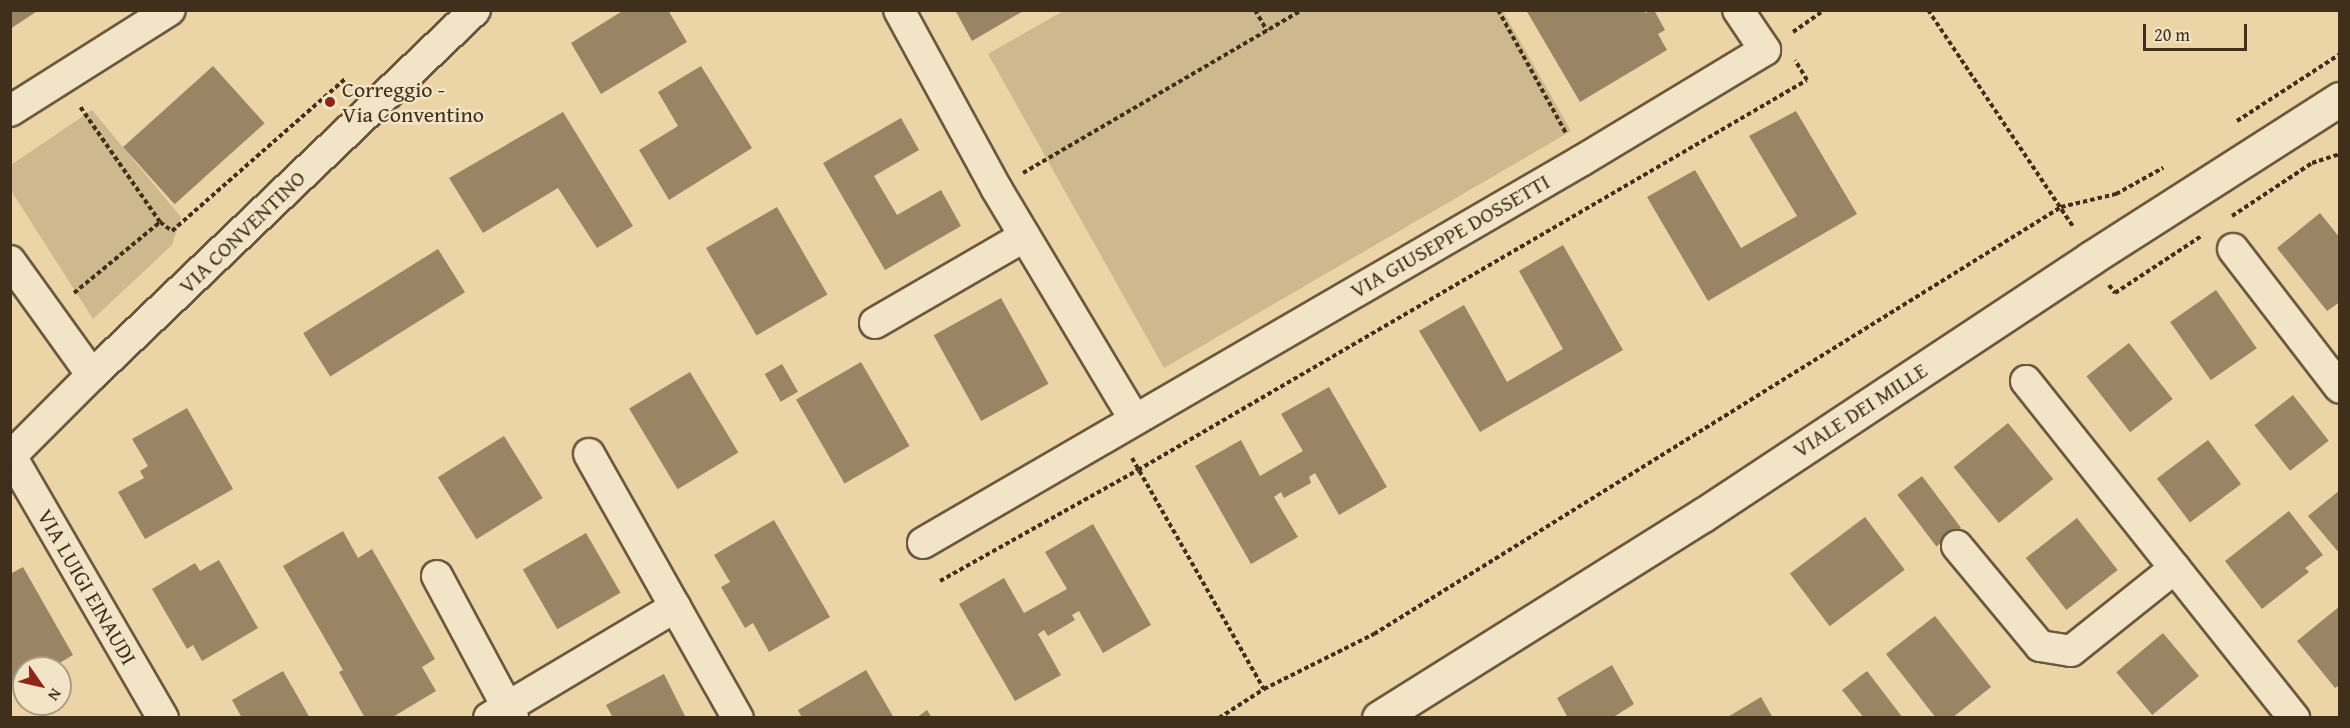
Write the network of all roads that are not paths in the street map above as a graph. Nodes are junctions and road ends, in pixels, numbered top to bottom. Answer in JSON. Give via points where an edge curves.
{"nodes":[{"id":1,"x":170,"y":10,"type":"edge"},
{"id":2,"x":475,"y":10,"type":"edge"},
{"id":3,"x":898,"y":10,"type":"edge"},
{"id":4,"x":1738,"y":10,"type":"edge"},
{"id":5,"x":2340,"y":99,"type":"edge"},
{"id":6,"x":10,"y":111,"type":"edge"},
{"id":7,"x":1025,"y":236,"type":"junction"},
{"id":8,"x":2233,"y":249,"type":"dead end"},
{"id":9,"x":10,"y":261,"type":"edge"},
{"id":10,"x":875,"y":323,"type":"dead end"},
{"id":11,"x":92,"y":375,"type":"junction"},
{"id":12,"x":2026,"y":381,"type":"dead end"},
{"id":13,"x":2340,"y":388,"type":"edge"},
{"id":14,"x":1125,"y":424,"type":"junction"},
{"id":15,"x":590,"y":454,"type":"dead end"},
{"id":16,"x":11,"y":456,"type":"edge"},
{"id":17,"x":923,"y":543,"type":"dead end"},
{"id":18,"x":1957,"y":546,"type":"dead end"},
{"id":19,"x":2175,"y":567,"type":"junction"},
{"id":20,"x":437,"y":576,"type":"dead end"},
{"id":21,"x":675,"y":607,"type":"junction"},
{"id":22,"x":503,"y":714,"type":"edge"},
{"id":23,"x":163,"y":717,"type":"edge"},
{"id":24,"x":738,"y":717,"type":"edge"},
{"id":25,"x":1379,"y":717,"type":"edge"},
{"id":26,"x":2294,"y":717,"type":"edge"}],
"edges":[{"from":1,"to":6,"type":"street"},
{"from":2,"to":11,"type":"street","name":"VIA CONVENTINO"},
{"from":3,"to":7,"type":"street"},
{"from":4,"to":14,"type":"street","name":"VIA GIUSEPPE DOSSETTI","via":[[1774,45]]},
{"from":5,"to":25,"type":"main road","name":"VIALE DEI MILLE","via":[[2091,258],[1703,515]]},
{"from":7,"to":10,"type":"street"},
{"from":7,"to":14,"type":"street"},
{"from":8,"to":13,"type":"street"},
{"from":9,"to":11,"type":"street"},
{"from":11,"to":16,"type":"street","name":"VIA CONVENTINO"},
{"from":12,"to":19,"type":"street"},
{"from":14,"to":17,"type":"street","name":"VIA GIUSEPPE DOSSETTI"},
{"from":15,"to":21,"type":"street"},
{"from":16,"to":23,"type":"street","name":"VIA LUIGI EINAUDI"},
{"from":18,"to":19,"type":"street","via":[[2040,646],[2071,651]]},
{"from":19,"to":26,"type":"street"},
{"from":20,"to":22,"type":"street"},
{"from":21,"to":22,"type":"street"},
{"from":21,"to":24,"type":"street"}]}
